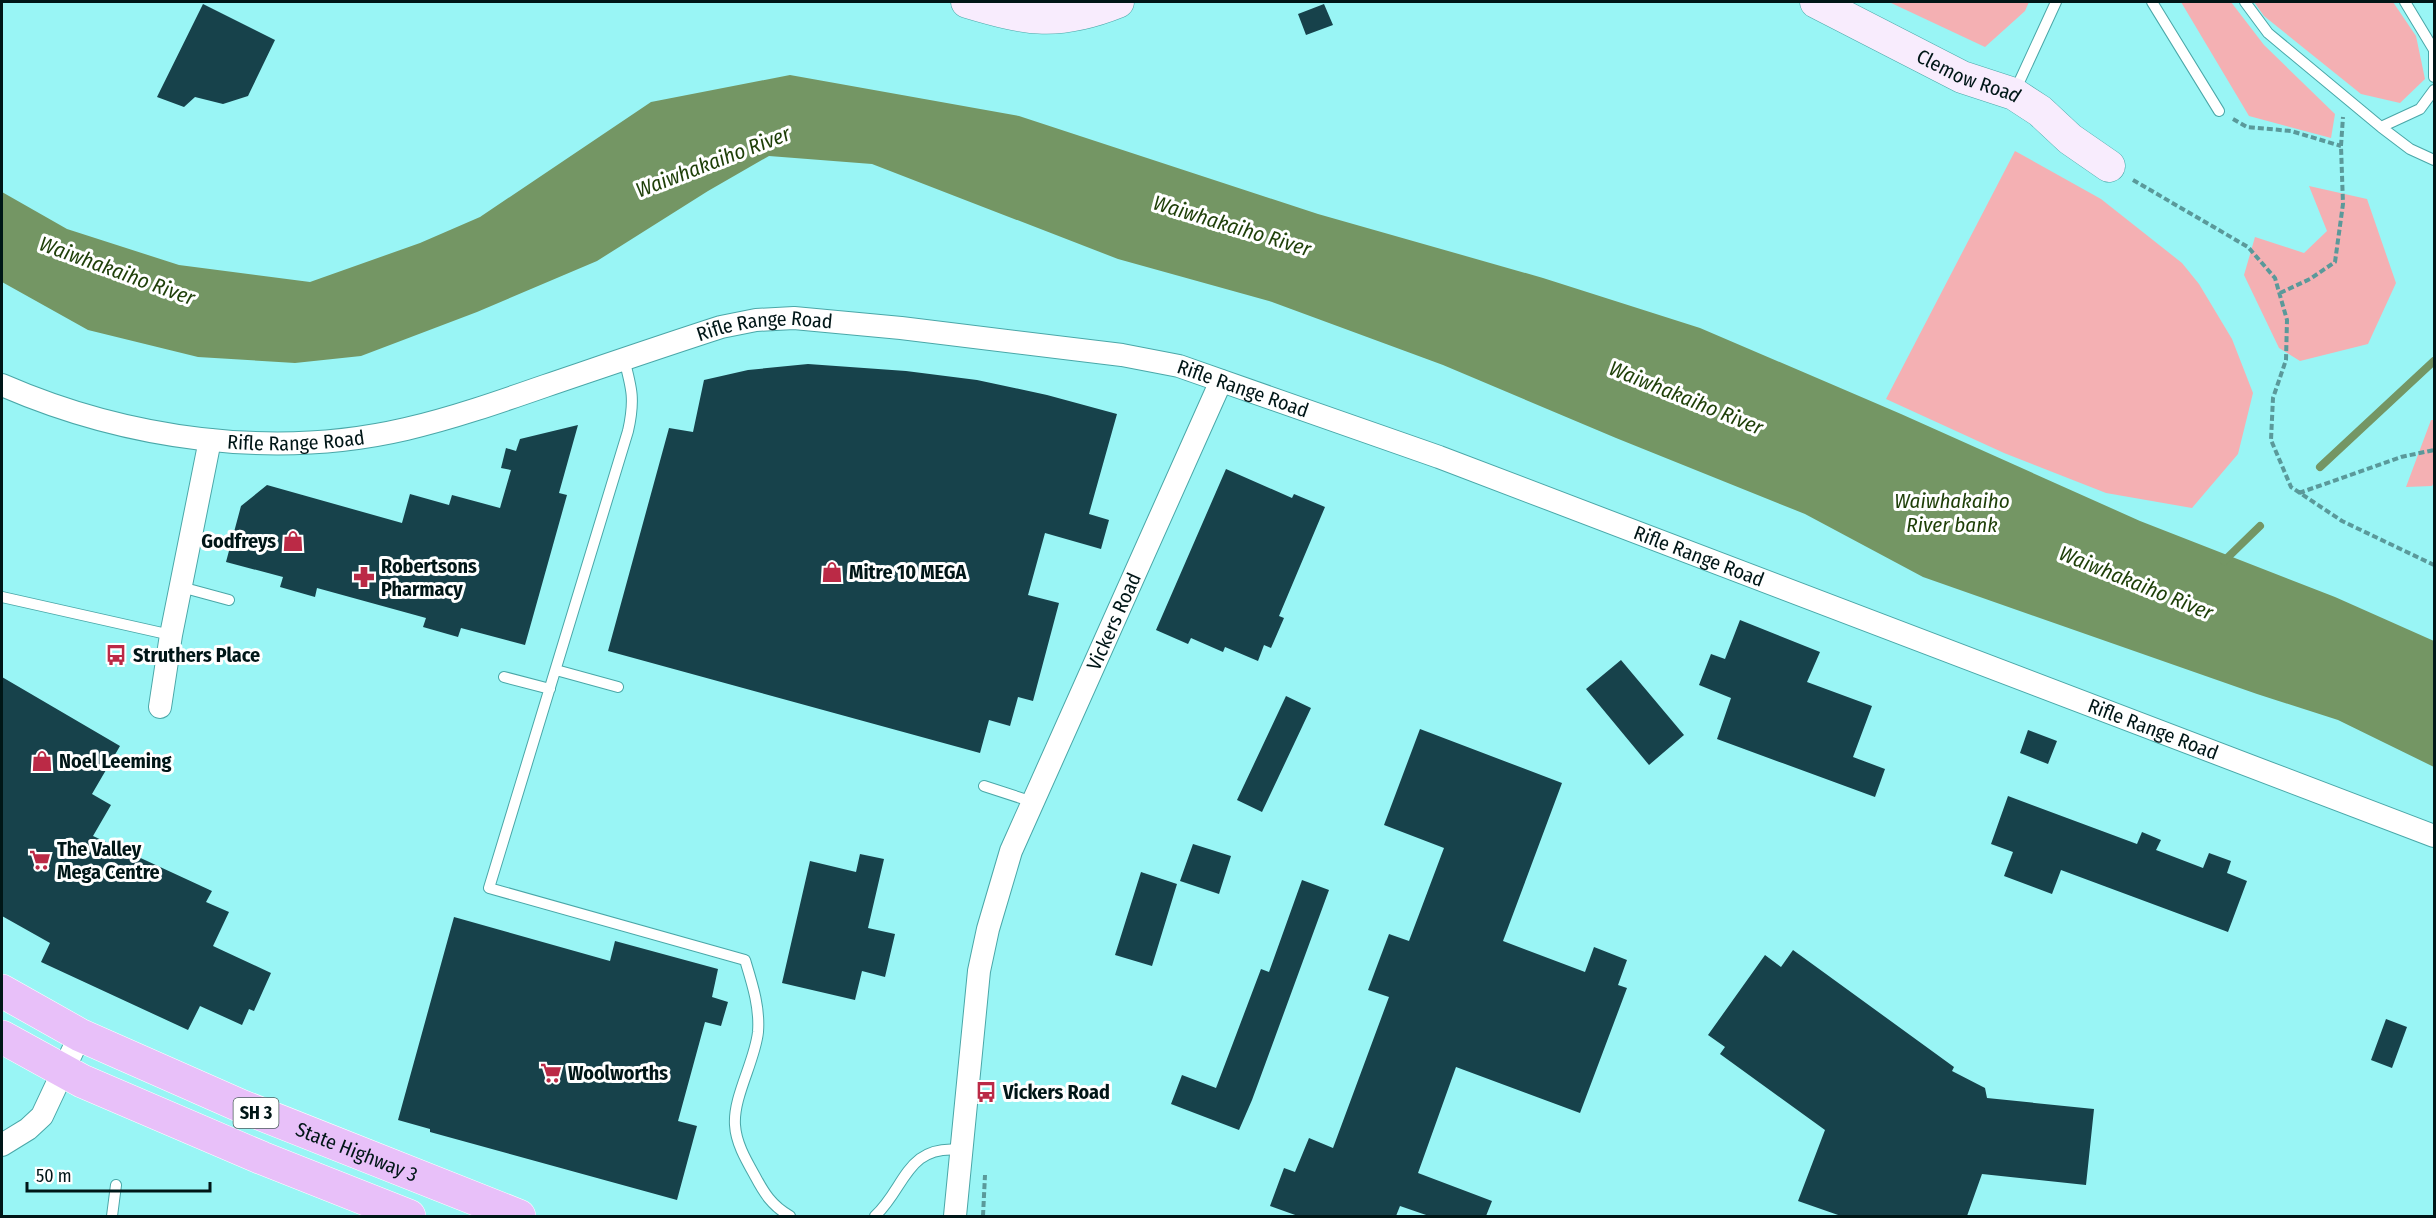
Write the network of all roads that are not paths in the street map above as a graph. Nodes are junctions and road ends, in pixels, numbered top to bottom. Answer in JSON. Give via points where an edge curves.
{"nodes":[{"id":1,"x":967,"y":2,"type":"edge"},
{"id":2,"x":1118,"y":2,"type":"edge"},
{"id":3,"x":1816,"y":2,"type":"edge"},
{"id":4,"x":2056,"y":2,"type":"edge"},
{"id":5,"x":2152,"y":2,"type":"edge"},
{"id":6,"x":2244,"y":2,"type":"edge"},
{"id":7,"x":2405,"y":2,"type":"edge"},
{"id":8,"x":2434,"y":77,"type":"edge"},
{"id":9,"x":2434,"y":90,"type":"edge"},
{"id":10,"x":2014,"y":94,"type":"junction"},
{"id":11,"x":2219,"y":111,"type":"road end"},
{"id":12,"x":2381,"y":127,"type":"junction"},
{"id":13,"x":2434,"y":160,"type":"edge"},
{"id":14,"x":2109,"y":166,"type":"road end"},
{"id":15,"x":624,"y":359,"type":"junction"},
{"id":16,"x":1221,"y":381,"type":"junction"},
{"id":17,"x":2,"y":386,"type":"edge"},
{"id":18,"x":210,"y":440,"type":"junction"},
{"id":19,"x":181,"y":587,"type":"junction"},
{"id":20,"x":2,"y":597,"type":"edge"},
{"id":21,"x":229,"y":600,"type":"dead end"},
{"id":22,"x":171,"y":635,"type":"junction"},
{"id":23,"x":556,"y":670,"type":"junction"},
{"id":24,"x":504,"y":677,"type":"dead end"},
{"id":25,"x":618,"y":687,"type":"dead end"},
{"id":26,"x":550,"y":689,"type":"junction"},
{"id":27,"x":160,"y":707,"type":"dead end"},
{"id":28,"x":984,"y":786,"type":"dead end"},
{"id":29,"x":1033,"y":802,"type":"junction"},
{"id":30,"x":2434,"y":836,"type":"edge"},
{"id":31,"x":2,"y":991,"type":"edge"},
{"id":32,"x":80,"y":1035,"type":"junction"},
{"id":33,"x":2,"y":1036,"type":"edge"},
{"id":34,"x":64,"y":1071,"type":"junction"},
{"id":35,"x":2,"y":1144,"type":"edge"},
{"id":36,"x":960,"y":1150,"type":"junction"},
{"id":37,"x":116,"y":1185,"type":"dead end"},
{"id":38,"x":112,"y":1216,"type":"edge"},
{"id":39,"x":409,"y":1216,"type":"edge"},
{"id":40,"x":519,"y":1216,"type":"edge"},
{"id":41,"x":790,"y":1216,"type":"edge"},
{"id":42,"x":876,"y":1216,"type":"edge"},
{"id":43,"x":955,"y":1216,"type":"edge"}],
"edges":[{"from":1,"to":2,"type":"street","via":[[1029,18],[1065,18]]},
{"from":3,"to":10,"type":"street","name":"Clemow Road","via":[[1962,77]]},
{"from":4,"to":10,"type":"lane"},
{"from":5,"to":11,"type":"lane"},
{"from":6,"to":12,"type":"lane","via":[[2268,33]]},
{"from":7,"to":8,"type":"lane","via":[[2434,50]]},
{"from":9,"to":12,"type":"lane","via":[[2420,109]]},
{"from":10,"to":14,"type":"street","name":"Clemow Road"},
{"from":12,"to":13,"type":"lane","via":[[2410,149]]},
{"from":15,"to":16,"type":"street","name":"Rifle Range Road","via":[[722,327],[794,318],[1122,355],[1179,366]]},
{"from":15,"to":18,"type":"street","name":"Rifle Range Road","via":[[404,430],[287,444]]},
{"from":15,"to":23,"type":"lane","via":[[634,406]]},
{"from":16,"to":29,"type":"street","name":"Vickers Road"},
{"from":16,"to":30,"type":"street","name":"Rifle Range Road","via":[[1439,457]]},
{"from":17,"to":18,"type":"street","name":"Rifle Range Road","via":[[35,400],[147,432]]},
{"from":18,"to":19,"type":"street"},
{"from":19,"to":21,"type":"lane"},
{"from":19,"to":22,"type":"street"},
{"from":20,"to":22,"type":"lane"},
{"from":22,"to":27,"type":"street"},
{"from":23,"to":25,"type":"lane"},
{"from":23,"to":26,"type":"lane"},
{"from":24,"to":26,"type":"lane"},
{"from":26,"to":41,"type":"lane","via":[[489,888],[746,960],[759,1017],[754,1054],[737,1110],[737,1136],[767,1198]]},
{"from":28,"to":29,"type":"lane"},
{"from":29,"to":36,"type":"street","name":"Vickers Road","via":[[1011,851],[979,971]]},
{"from":31,"to":32,"type":"highway","name":"State Highway 3","number":"SH 3"},
{"from":32,"to":34,"type":"street"},
{"from":32,"to":40,"type":"highway","name":"State Highway 3","number":"SH 3","via":[[241,1107]]},
{"from":33,"to":34,"type":"highway","name":"State Highway 3","number":"SH 3"},
{"from":34,"to":35,"type":"street","via":[[42,1116]]},
{"from":34,"to":39,"type":"highway","name":"State Highway 3","number":"SH 3","via":[[182,1125]]},
{"from":36,"to":42,"type":"lane","via":[[931,1151],[909,1169]]},
{"from":36,"to":43,"type":"street","name":"Vickers Road"},
{"from":37,"to":38,"type":"lane"}]}
